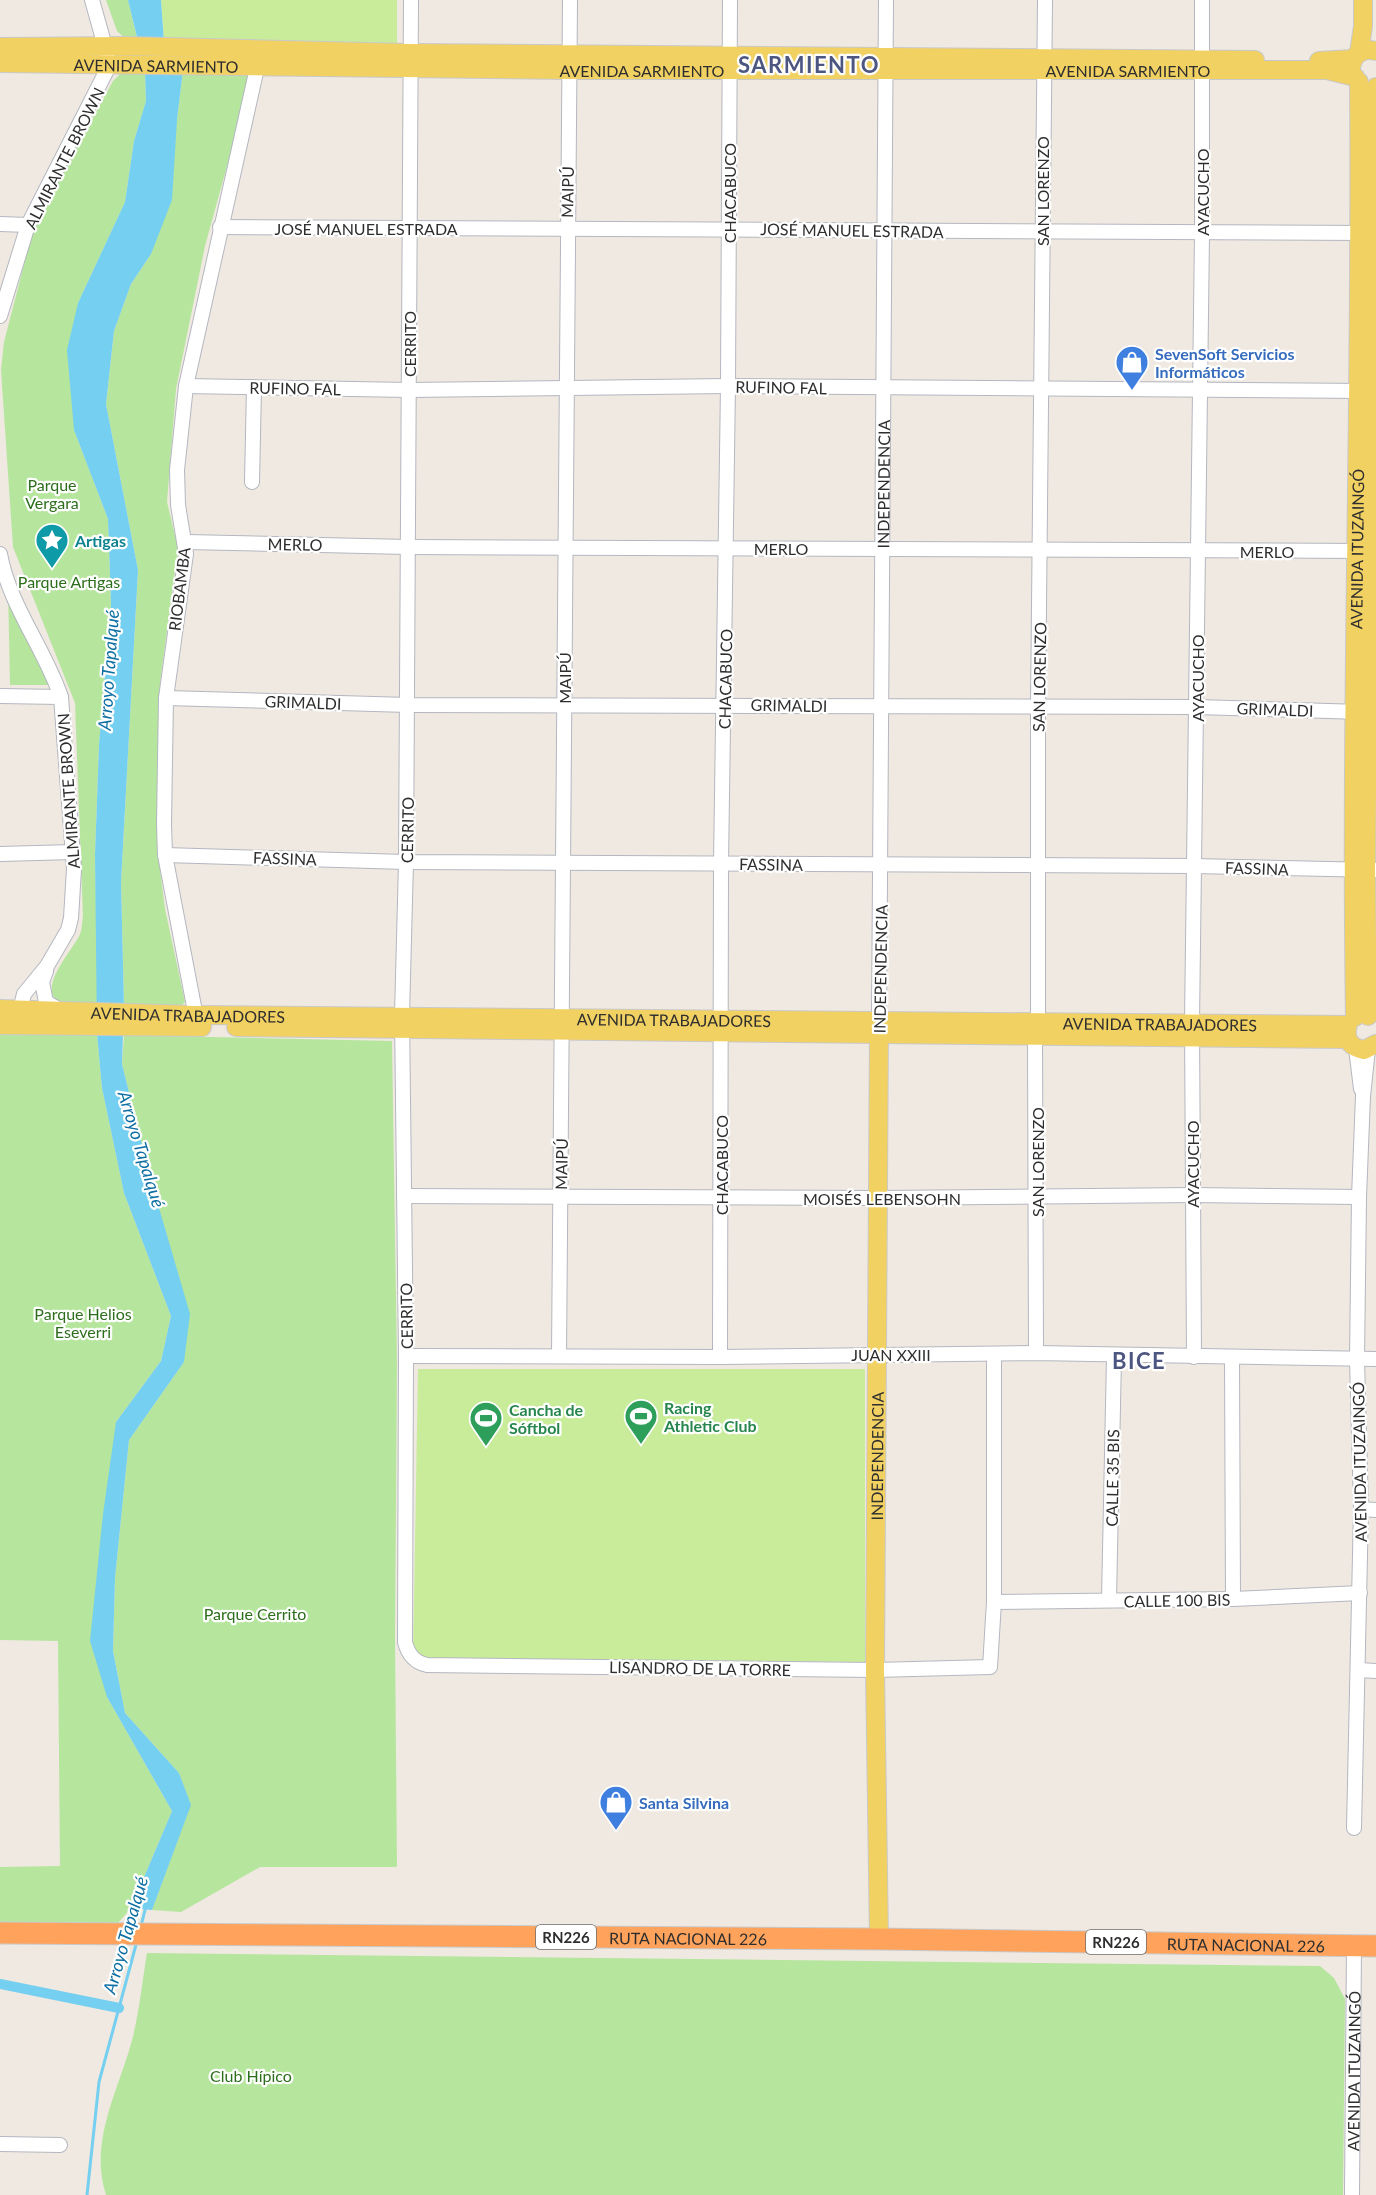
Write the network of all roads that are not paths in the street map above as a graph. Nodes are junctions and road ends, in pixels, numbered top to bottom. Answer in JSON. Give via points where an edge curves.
{"nodes":[{"id":1,"x":92,"y":0,"type":"edge"},
{"id":2,"x":411,"y":0,"type":"edge"},
{"id":3,"x":570,"y":0,"type":"edge"},
{"id":4,"x":730,"y":0,"type":"edge"},
{"id":5,"x":886,"y":0,"type":"edge"},
{"id":6,"x":1045,"y":0,"type":"edge"},
{"id":7,"x":1202,"y":0,"type":"edge"},
{"id":8,"x":1363,"y":0,"type":"edge"},
{"id":9,"x":1374,"y":0,"type":"edge"},
{"id":10,"x":1376,"y":45,"type":"edge"},
{"id":11,"x":0,"y":47,"type":"edge"},
{"id":12,"x":116,"y":55,"type":"junction"},
{"id":13,"x":260,"y":57,"type":"junction"},
{"id":14,"x":409,"y":59,"type":"junction"},
{"id":15,"x":569,"y":61,"type":"junction"},
{"id":16,"x":730,"y":61,"type":"junction"},
{"id":17,"x":886,"y":62,"type":"junction"},
{"id":18,"x":0,"y":63,"type":"edge"},
{"id":19,"x":1043,"y":63,"type":"junction"},
{"id":20,"x":1202,"y":65,"type":"junction"},
{"id":21,"x":1365,"y":70,"type":"edge"},
{"id":22,"x":0,"y":224,"type":"edge"},
{"id":23,"x":28,"y":225,"type":"junction"},
{"id":24,"x":220,"y":227,"type":"junction"},
{"id":25,"x":728,"y":228,"type":"junction"},
{"id":26,"x":409,"y":229,"type":"junction"},
{"id":27,"x":567,"y":229,"type":"junction"},
{"id":28,"x":884,"y":231,"type":"junction"},
{"id":29,"x":1042,"y":232,"type":"junction"},
{"id":30,"x":1370,"y":233,"type":"edge"},
{"id":31,"x":1202,"y":234,"type":"junction"},
{"id":32,"x":0,"y":316,"type":"edge"},
{"id":33,"x":186,"y":386,"type":"junction"},
{"id":34,"x":729,"y":386,"type":"junction"},
{"id":35,"x":254,"y":387,"type":"junction"},
{"id":36,"x":1043,"y":387,"type":"junction"},
{"id":37,"x":566,"y":389,"type":"junction"},
{"id":38,"x":884,"y":389,"type":"junction"},
{"id":39,"x":409,"y":390,"type":"junction"},
{"id":40,"x":1200,"y":390,"type":"junction"},
{"id":41,"x":1369,"y":391,"type":"edge"},
{"id":42,"x":252,"y":482,"type":"dead end"},
{"id":43,"x":186,"y":542,"type":"junction"},
{"id":44,"x":408,"y":547,"type":"junction"},
{"id":45,"x":564,"y":548,"type":"junction"},
{"id":46,"x":882,"y":548,"type":"junction"},
{"id":47,"x":726,"y":549,"type":"junction"},
{"id":48,"x":1041,"y":549,"type":"junction"},
{"id":49,"x":1198,"y":550,"type":"junction"},
{"id":50,"x":1368,"y":551,"type":"edge"},
{"id":51,"x":0,"y":554,"type":"edge"},
{"id":52,"x":0,"y":696,"type":"edge"},
{"id":53,"x":61,"y":697,"type":"junction"},
{"id":54,"x":166,"y":698,"type":"junction"},
{"id":55,"x":725,"y":704,"type":"junction"},
{"id":56,"x":408,"y":705,"type":"junction"},
{"id":57,"x":565,"y":706,"type":"junction"},
{"id":58,"x":880,"y":706,"type":"junction"},
{"id":59,"x":1197,"y":707,"type":"junction"},
{"id":60,"x":1038,"y":708,"type":"junction"},
{"id":61,"x":1367,"y":712,"type":"edge"},
{"id":62,"x":73,"y":852,"type":"junction"},
{"id":63,"x":0,"y":854,"type":"edge"},
{"id":64,"x":165,"y":855,"type":"junction"},
{"id":65,"x":406,"y":862,"type":"junction"},
{"id":66,"x":721,"y":863,"type":"junction"},
{"id":67,"x":565,"y":864,"type":"junction"},
{"id":68,"x":881,"y":865,"type":"junction"},
{"id":69,"x":1194,"y":866,"type":"junction"},
{"id":70,"x":1040,"y":867,"type":"junction"},
{"id":71,"x":1365,"y":870,"type":"edge"},
{"id":72,"x":47,"y":966,"type":"junction"},
{"id":73,"x":0,"y":1009,"type":"edge"},
{"id":74,"x":65,"y":1015,"type":"junction"},
{"id":75,"x":12,"y":1020,"type":"edge"},
{"id":76,"x":197,"y":1021,"type":"junction"},
{"id":77,"x":402,"y":1023,"type":"junction"},
{"id":78,"x":563,"y":1025,"type":"junction"},
{"id":79,"x":721,"y":1026,"type":"junction"},
{"id":80,"x":879,"y":1029,"type":"junction"},
{"id":81,"x":1037,"y":1030,"type":"junction"},
{"id":82,"x":1192,"y":1030,"type":"junction"},
{"id":83,"x":1362,"y":1032,"type":"edge"},
{"id":84,"x":1191,"y":1195,"type":"junction"},
{"id":85,"x":404,"y":1196,"type":"junction"},
{"id":86,"x":561,"y":1197,"type":"junction"},
{"id":87,"x":1037,"y":1197,"type":"junction"},
{"id":88,"x":1359,"y":1197,"type":"junction"},
{"id":89,"x":721,"y":1198,"type":"junction"},
{"id":90,"x":879,"y":1198,"type":"junction"},
{"id":91,"x":1036,"y":1353,"type":"junction"},
{"id":92,"x":877,"y":1354,"type":"junction"},
{"id":93,"x":994,"y":1354,"type":"junction"},
{"id":94,"x":406,"y":1356,"type":"junction"},
{"id":95,"x":559,"y":1356,"type":"junction"},
{"id":96,"x":1114,"y":1357,"type":"junction"},
{"id":97,"x":1194,"y":1357,"type":"junction"},
{"id":98,"x":720,"y":1358,"type":"junction"},
{"id":99,"x":1232,"y":1358,"type":"junction"},
{"id":100,"x":1376,"y":1359,"type":"edge"},
{"id":101,"x":1358,"y":1360,"type":"junction"},
{"id":102,"x":1361,"y":1509,"type":"junction"},
{"id":103,"x":1376,"y":1510,"type":"edge"},
{"id":104,"x":1360,"y":1593,"type":"junction"},
{"id":105,"x":1233,"y":1599,"type":"junction"},
{"id":106,"x":1109,"y":1600,"type":"junction"},
{"id":107,"x":994,"y":1602,"type":"junction"},
{"id":108,"x":412,"y":1658,"type":"joint"},
{"id":109,"x":875,"y":1670,"type":"junction"},
{"id":110,"x":1359,"y":1670,"type":"junction"},
{"id":111,"x":1376,"y":1671,"type":"edge"},
{"id":112,"x":1354,"y":1828,"type":"dead end"},
{"id":113,"x":0,"y":1933,"type":"edge"},
{"id":114,"x":879,"y":1939,"type":"junction"},
{"id":115,"x":1353,"y":1945,"type":"junction"},
{"id":116,"x":1376,"y":1946,"type":"edge"},
{"id":117,"x":0,"y":2144,"type":"edge"},
{"id":118,"x":60,"y":2145,"type":"dead end"},
{"id":119,"x":1352,"y":2195,"type":"edge"}],
"edges":[{"from":1,"to":12,"type":"street"},
{"from":2,"to":14,"type":"street","name":"CERRITO"},
{"from":3,"to":15,"type":"street","name":"MAIPÚ"},
{"from":4,"to":16,"type":"street","name":"CHACABUCO"},
{"from":5,"to":17,"type":"street","name":"INDEPENDENCIA"},
{"from":6,"to":19,"type":"street","name":"SAN LORENZO"},
{"from":7,"to":20,"type":"street","name":"AYACUCHO"},
{"from":8,"to":21,"type":"main road","name":"AVENIDA ITUZAINGÓ"},
{"from":9,"to":10,"type":"main road"},
{"from":11,"to":12,"type":"main road","name":"AVENIDA SARMIENTO"},
{"from":12,"to":13,"type":"main road","name":"AVENIDA SARMIENTO"},
{"from":12,"to":18,"type":"main road","name":"AVENIDA SARMIENTO"},
{"from":12,"to":23,"type":"street","name":"ALMIRANTE BROWN"},
{"from":13,"to":14,"type":"main road","name":"AVENIDA SARMIENTO"},
{"from":13,"to":24,"type":"street","name":"RIOBAMBA"},
{"from":14,"to":15,"type":"main road","name":"AVENIDA SARMIENTO"},
{"from":14,"to":26,"type":"street","name":"CERRITO"},
{"from":15,"to":16,"type":"main road","name":"AVENIDA SARMIENTO"},
{"from":15,"to":27,"type":"street","name":"MAIPÚ"},
{"from":16,"to":17,"type":"main road","name":"AVENIDA SARMIENTO"},
{"from":16,"to":25,"type":"street","name":"CHACABUCO"},
{"from":17,"to":19,"type":"main road","name":"AVENIDA SARMIENTO"},
{"from":17,"to":28,"type":"street","name":"INDEPENDENCIA"},
{"from":19,"to":20,"type":"main road","name":"AVENIDA SARMIENTO"},
{"from":19,"to":29,"type":"street","name":"SAN LORENZO"},
{"from":20,"to":21,"type":"main road","name":"AVENIDA SARMIENTO"},
{"from":20,"to":31,"type":"street","name":"AYACUCHO"},
{"from":21,"to":30,"type":"main road","name":"AVENIDA ITUZAINGÓ"},
{"from":22,"to":23,"type":"street"},
{"from":23,"to":32,"type":"street","name":"ALMIRANTE BROWN"},
{"from":24,"to":26,"type":"street","name":"JOSÉ MANUEL ESTRADA"},
{"from":24,"to":33,"type":"street","name":"RIOBAMBA"},
{"from":25,"to":27,"type":"street","name":"JOSÉ MANUEL ESTRADA"},
{"from":25,"to":28,"type":"street","name":"JOSÉ MANUEL ESTRADA"},
{"from":25,"to":34,"type":"street","name":"CHACABUCO"},
{"from":26,"to":27,"type":"street","name":"JOSÉ MANUEL ESTRADA"},
{"from":26,"to":39,"type":"street","name":"CERRITO"},
{"from":27,"to":37,"type":"street","name":"MAIPÚ"},
{"from":28,"to":29,"type":"street","name":"JOSÉ MANUEL ESTRADA"},
{"from":28,"to":38,"type":"street","name":"INDEPENDENCIA"},
{"from":29,"to":31,"type":"street","name":"JOSÉ MANUEL ESTRADA"},
{"from":29,"to":36,"type":"street","name":"SAN LORENZO"},
{"from":30,"to":31,"type":"street","name":"JOSÉ MANUEL ESTRADA"},
{"from":30,"to":41,"type":"main road","name":"AVENIDA ITUZAINGÓ"},
{"from":31,"to":40,"type":"street","name":"AYACUCHO"},
{"from":33,"to":35,"type":"street","name":"RUFINO FAL"},
{"from":33,"to":43,"type":"street","name":"RIOBAMBA","via":[[176,484]]},
{"from":34,"to":37,"type":"street","name":"RUFINO FAL"},
{"from":34,"to":38,"type":"street","name":"RUFINO FAL"},
{"from":34,"to":47,"type":"street","name":"CHACABUCO"},
{"from":35,"to":39,"type":"street","name":"RUFINO FAL"},
{"from":35,"to":42,"type":"street"},
{"from":36,"to":38,"type":"street","name":"RUFINO FAL"},
{"from":36,"to":40,"type":"street","name":"RUFINO FAL"},
{"from":36,"to":48,"type":"street","name":"SAN LORENZO"},
{"from":37,"to":39,"type":"street","name":"RUFINO FAL"},
{"from":37,"to":45,"type":"street","name":"MAIPÚ"},
{"from":38,"to":46,"type":"street","name":"INDEPENDENCIA"},
{"from":39,"to":44,"type":"street","name":"CERRITO"},
{"from":40,"to":41,"type":"street","name":"RUFINO FAL"},
{"from":40,"to":49,"type":"street","name":"AYACUCHO"},
{"from":41,"to":50,"type":"main road","name":"AVENIDA ITUZAINGÓ"},
{"from":43,"to":44,"type":"street","name":"MERLO"},
{"from":43,"to":54,"type":"street","name":"RIOBAMBA"},
{"from":44,"to":45,"type":"street","name":"MERLO"},
{"from":44,"to":56,"type":"street","name":"CERRITO"},
{"from":45,"to":47,"type":"street","name":"MERLO"},
{"from":45,"to":57,"type":"street","name":"MAIPÚ"},
{"from":46,"to":47,"type":"street","name":"MERLO"},
{"from":46,"to":48,"type":"street","name":"MERLO"},
{"from":46,"to":58,"type":"street","name":"INDEPENDENCIA"},
{"from":47,"to":55,"type":"street","name":"CHACABUCO"},
{"from":48,"to":49,"type":"street","name":"MERLO"},
{"from":48,"to":60,"type":"street","name":"SAN LORENZO"},
{"from":49,"to":50,"type":"street","name":"MERLO"},
{"from":49,"to":59,"type":"street","name":"AYACUCHO"},
{"from":50,"to":61,"type":"main road","name":"AVENIDA ITUZAINGÓ"},
{"from":51,"to":53,"type":"street","name":"ALMIRANTE BROWN","via":[[10,587]]},
{"from":52,"to":53,"type":"street"},
{"from":53,"to":62,"type":"street","name":"ALMIRANTE BROWN"},
{"from":54,"to":56,"type":"street","name":"GRIMALDI"},
{"from":54,"to":64,"type":"street","name":"RIOBAMBA"},
{"from":55,"to":57,"type":"street","name":"GRIMALDI"},
{"from":55,"to":58,"type":"street","name":"GRIMALDI"},
{"from":55,"to":66,"type":"street","name":"CHACABUCO"},
{"from":56,"to":57,"type":"street","name":"GRIMALDI"},
{"from":56,"to":65,"type":"street","name":"CERRITO"},
{"from":57,"to":67,"type":"street","name":"MAIPÚ"},
{"from":58,"to":60,"type":"street","name":"GRIMALDI"},
{"from":58,"to":68,"type":"street","name":"INDEPENDENCIA"},
{"from":59,"to":60,"type":"street","name":"GRIMALDI"},
{"from":59,"to":61,"type":"street","name":"GRIMALDI"},
{"from":59,"to":69,"type":"street","name":"AYACUCHO"},
{"from":60,"to":70,"type":"street","name":"SAN LORENZO"},
{"from":61,"to":71,"type":"main road","name":"AVENIDA ITUZAINGÓ"},
{"from":62,"to":63,"type":"street"},
{"from":62,"to":72,"type":"street","name":"ALMIRANTE BROWN","via":[[69,930]]},
{"from":64,"to":65,"type":"street","name":"FASSINA"},
{"from":64,"to":76,"type":"street","name":"RIOBAMBA"},
{"from":65,"to":67,"type":"street","name":"FASSINA"},
{"from":65,"to":77,"type":"street","name":"CERRITO"},
{"from":66,"to":67,"type":"street","name":"FASSINA"},
{"from":66,"to":68,"type":"street","name":"FASSINA"},
{"from":66,"to":79,"type":"street","name":"CHACABUCO"},
{"from":67,"to":78,"type":"street","name":"MAIPÚ"},
{"from":68,"to":70,"type":"street","name":"FASSINA"},
{"from":68,"to":80,"type":"street","name":"INDEPENDENCIA"},
{"from":69,"to":70,"type":"street","name":"FASSINA"},
{"from":69,"to":71,"type":"street","name":"FASSINA"},
{"from":69,"to":82,"type":"street","name":"AYACUCHO"},
{"from":70,"to":81,"type":"street","name":"SAN LORENZO"},
{"from":71,"to":83,"type":"main road","name":"AVENIDA ITUZAINGÓ"},
{"from":72,"to":74,"type":"street","via":[[42,992],[46,1002]]},
{"from":72,"to":75,"type":"street","name":"ALMIRANTE BROWN","via":[[24,994]]},
{"from":73,"to":75,"type":"main road","name":"AVENIDA TRABAJADORES"},
{"from":74,"to":75,"type":"main road","name":"AVENIDA TRABAJADORES"},
{"from":74,"to":76,"type":"main road","name":"AVENIDA TRABAJADORES"},
{"from":76,"to":77,"type":"main road","name":"AVENIDA TRABAJADORES"},
{"from":77,"to":78,"type":"main road","name":"AVENIDA TRABAJADORES"},
{"from":77,"to":85,"type":"street","name":"CERRITO"},
{"from":78,"to":79,"type":"main road","name":"AVENIDA TRABAJADORES"},
{"from":78,"to":86,"type":"street","name":"MAIPÚ"},
{"from":79,"to":80,"type":"main road","name":"AVENIDA TRABAJADORES"},
{"from":79,"to":89,"type":"street","name":"CHACABUCO"},
{"from":80,"to":81,"type":"main road","name":"AVENIDA TRABAJADORES"},
{"from":80,"to":90,"type":"main road","name":"INDEPENDENCIA"},
{"from":81,"to":82,"type":"main road","name":"AVENIDA TRABAJADORES"},
{"from":81,"to":87,"type":"street","name":"SAN LORENZO"},
{"from":82,"to":83,"type":"main road","name":"AVENIDA TRABAJADORES"},
{"from":82,"to":84,"type":"street","name":"AYACUCHO"},
{"from":83,"to":88,"type":"street","name":"AVENIDA ITUZAINGÓ"},
{"from":84,"to":87,"type":"street","name":"MOISÉS LEBENSOHN"},
{"from":84,"to":88,"type":"street","name":"MOISÉS LEBENSOHN"},
{"from":84,"to":97,"type":"street","name":"AYACUCHO"},
{"from":85,"to":86,"type":"street","name":"MOISÉS LEBENSOHN"},
{"from":85,"to":94,"type":"street","name":"CERRITO"},
{"from":86,"to":89,"type":"street","name":"MOISÉS LEBENSOHN"},
{"from":86,"to":95,"type":"street","name":"MAIPÚ"},
{"from":87,"to":90,"type":"street","name":"MOISÉS LEBENSOHN"},
{"from":87,"to":91,"type":"street","name":"SAN LORENZO"},
{"from":88,"to":101,"type":"street","name":"AVENIDA ITUZAINGÓ"},
{"from":89,"to":90,"type":"street","name":"MOISÉS LEBENSOHN"},
{"from":89,"to":98,"type":"street","name":"CHACABUCO"},
{"from":90,"to":92,"type":"main road","name":"INDEPENDENCIA"},
{"from":91,"to":93,"type":"street","name":"JUAN XXIII"},
{"from":91,"to":96,"type":"street","name":"JUAN XXIII"},
{"from":92,"to":93,"type":"street","name":"JUAN XXIII"},
{"from":92,"to":98,"type":"street","name":"JUAN XXIII"},
{"from":92,"to":109,"type":"main road","name":"INDEPENDENCIA"},
{"from":93,"to":107,"type":"street"},
{"from":94,"to":95,"type":"street","name":"JUAN XXIII"},
{"from":94,"to":108,"type":"street","name":"CERRITO","via":[[405,1642]]},
{"from":95,"to":98,"type":"street","name":"JUAN XXIII"},
{"from":96,"to":97,"type":"street","name":"JUAN XXIII"},
{"from":96,"to":106,"type":"street","name":"CALLE 35 BIS"},
{"from":97,"to":99,"type":"street","name":"JUAN XXIII"},
{"from":99,"to":101,"type":"street","name":"JUAN XXIII"},
{"from":99,"to":105,"type":"street"},
{"from":100,"to":101,"type":"street","name":"JUAN XXIII"},
{"from":101,"to":102,"type":"street","name":"AVENIDA ITUZAINGÓ"},
{"from":102,"to":103,"type":"street"},
{"from":102,"to":104,"type":"street","name":"AVENIDA ITUZAINGÓ"},
{"from":104,"to":105,"type":"street","name":"CALLE 100 BIS"},
{"from":104,"to":110,"type":"street","name":"AVENIDA ITUZAINGÓ"},
{"from":105,"to":106,"type":"street","name":"CALLE 100 BIS"},
{"from":106,"to":107,"type":"street","name":"CALLE 100 BIS"},
{"from":107,"to":109,"type":"street","name":"LISANDRO DE LA TORRE","via":[[990,1667]]},
{"from":108,"to":109,"type":"street","name":"LISANDRO DE LA TORRE","via":[[427,1665]]},
{"from":109,"to":114,"type":"main road","name":"INDEPENDENCIA"},
{"from":110,"to":111,"type":"street"},
{"from":110,"to":112,"type":"street","name":"AVENIDA ITUZAINGÓ"},
{"from":113,"to":114,"type":"highway","name":"RUTA NACIONAL 226","number":"RN226"},
{"from":114,"to":115,"type":"highway","name":"RUTA NACIONAL 226","number":"RN226"},
{"from":115,"to":116,"type":"highway","name":"RUTA NACIONAL 226","number":"RN226"},
{"from":115,"to":119,"type":"street","name":"AVENIDA ITUZAINGÓ"},
{"from":117,"to":118,"type":"street"}]}
